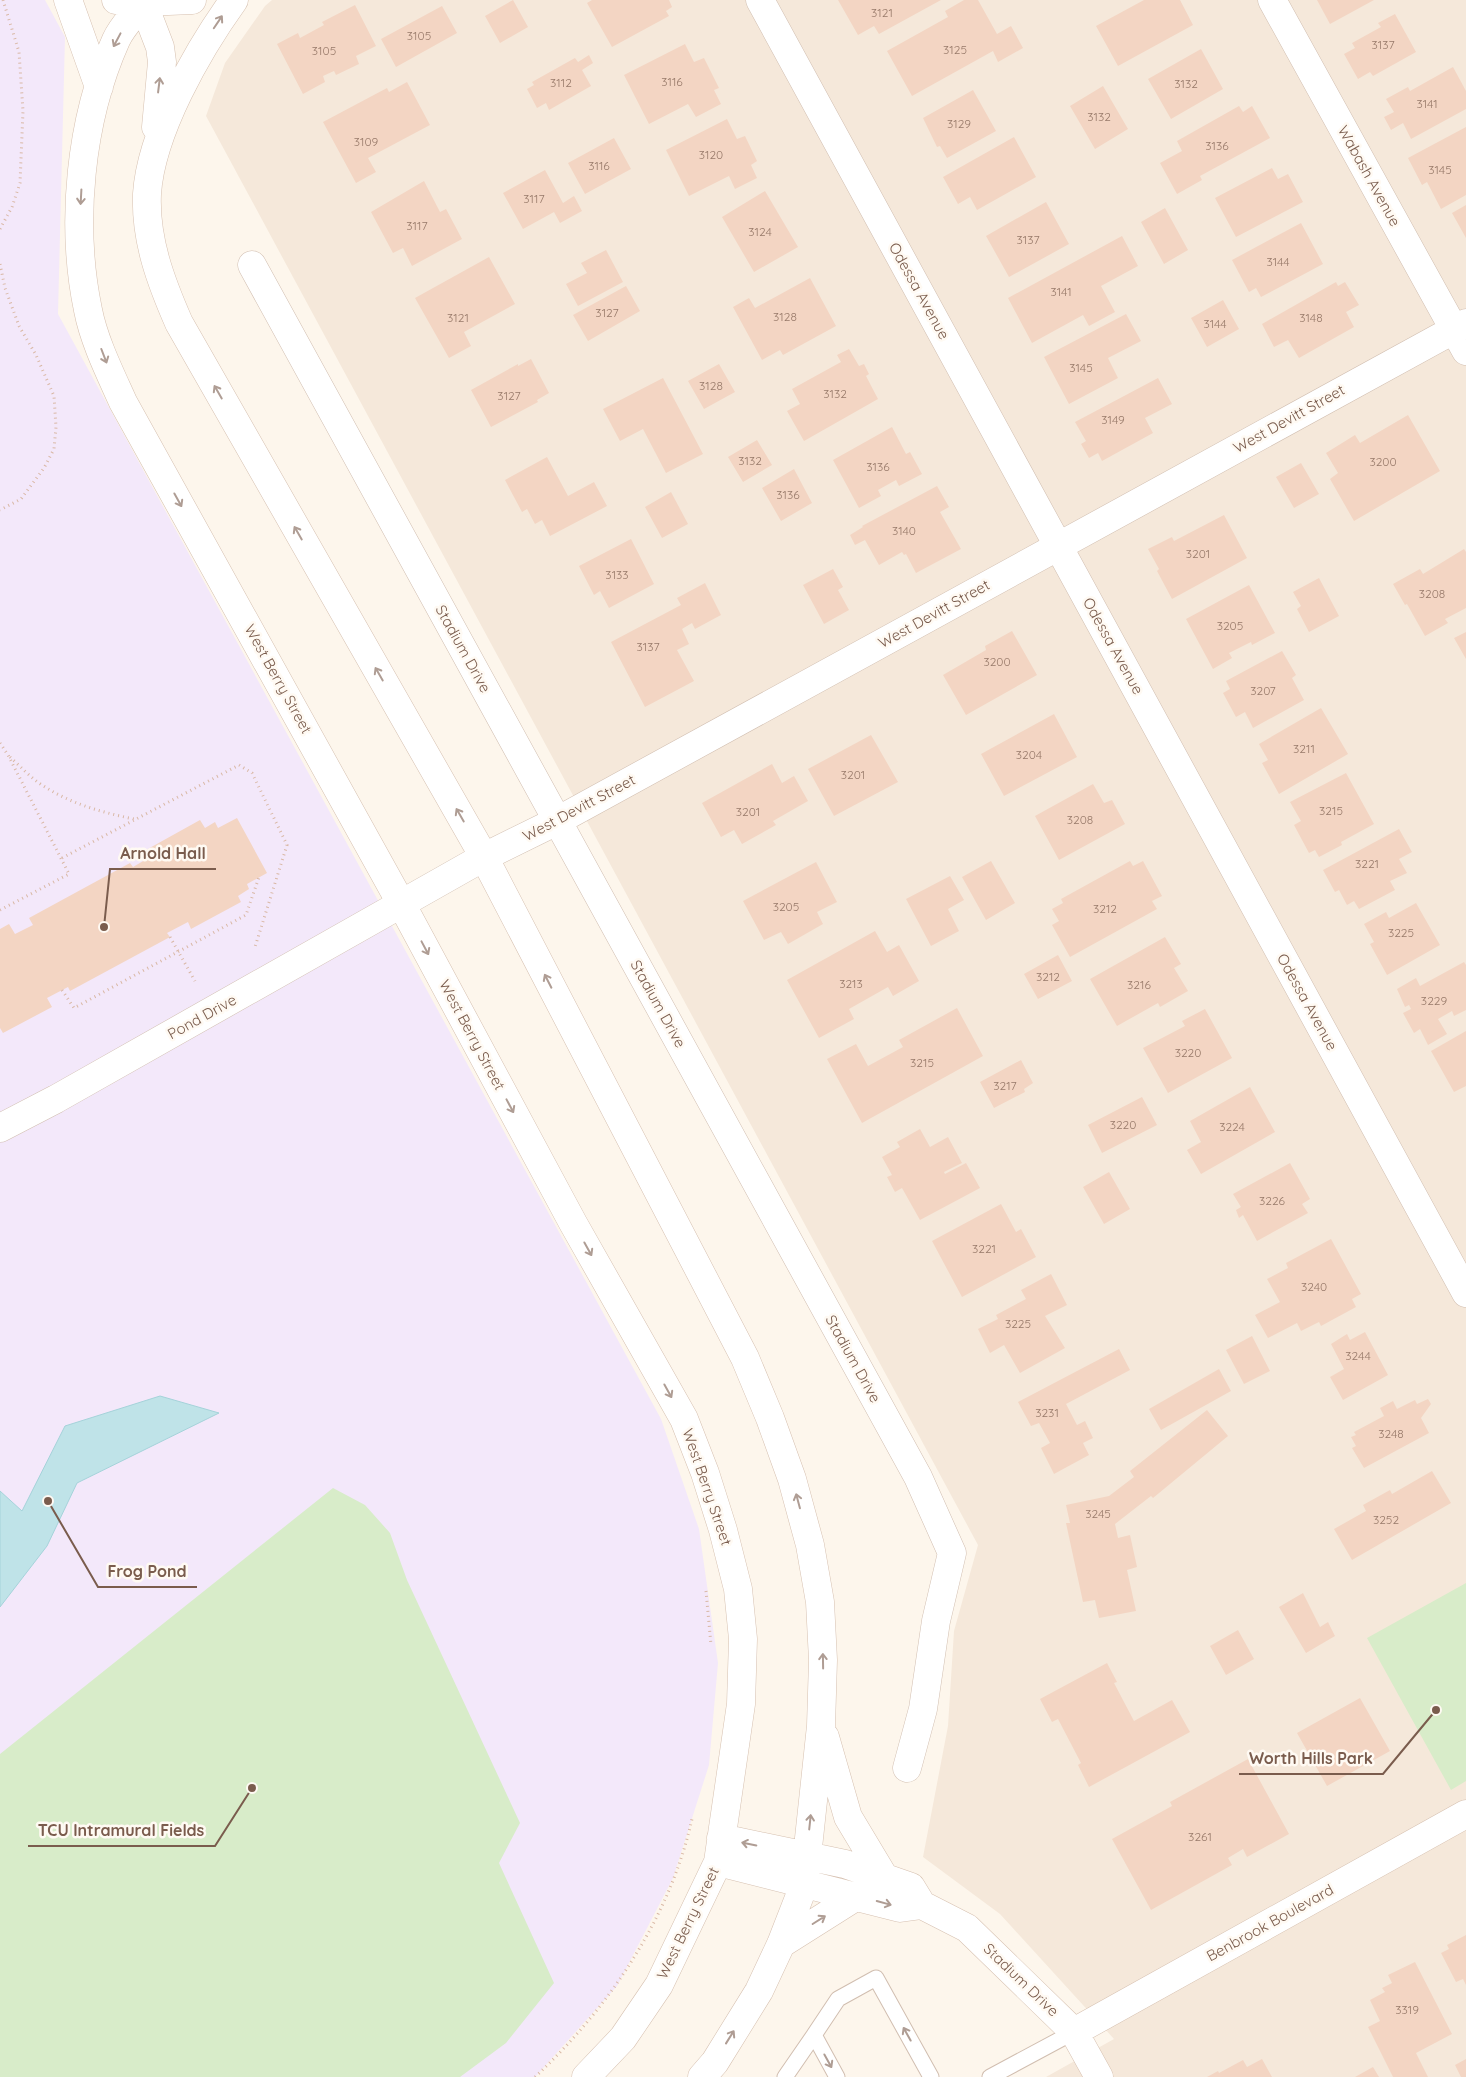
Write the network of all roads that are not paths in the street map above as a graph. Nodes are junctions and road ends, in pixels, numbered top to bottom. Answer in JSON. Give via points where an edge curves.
{"nodes":[{"id":1,"x":68,"y":0,"type":"edge"},
{"id":2,"x":116,"y":0,"type":"edge"},
{"id":3,"x":192,"y":0,"type":"edge"},
{"id":4,"x":234,"y":0,"type":"edge"},
{"id":5,"x":760,"y":0,"type":"edge"},
{"id":6,"x":1272,"y":0,"type":"edge"},
{"id":7,"x":144,"y":1,"type":"edge"},
{"id":8,"x":99,"y":87,"type":"junction"},
{"id":9,"x":155,"y":151,"type":"junction"},
{"id":10,"x":252,"y":265,"type":"dead end"},
{"id":11,"x":1462,"y":334,"type":"edge"},
{"id":12,"x":1058,"y":545,"type":"junction"},
{"id":13,"x":557,"y":821,"type":"junction"},
{"id":14,"x":484,"y":857,"type":"junction"},
{"id":15,"x":402,"y":905,"type":"junction"},
{"id":16,"x":0,"y":1128,"type":"edge"},
{"id":17,"x":1466,"y":1293,"type":"edge"},
{"id":18,"x":821,"y":1726,"type":"junction"},
{"id":19,"x":907,"y":1768,"type":"dead end"},
{"id":20,"x":1466,"y":1814,"type":"edge"},
{"id":21,"x":720,"y":1850,"type":"junction"},
{"id":22,"x":807,"y":1856,"type":"junction"},
{"id":23,"x":884,"y":1878,"type":"junction"},
{"id":24,"x":804,"y":1885,"type":"junction"},
{"id":25,"x":857,"y":1896,"type":"junction"},
{"id":26,"x":922,"y":1905,"type":"junction"},
{"id":27,"x":781,"y":1944,"type":"junction"},
{"id":28,"x":1074,"y":2032,"type":"junction"},
{"id":29,"x":814,"y":2035,"type":"junction"},
{"id":30,"x":786,"y":2076,"type":"edge"},
{"id":31,"x":586,"y":2077,"type":"edge"},
{"id":32,"x":702,"y":2077,"type":"edge"},
{"id":33,"x":837,"y":2077,"type":"edge"},
{"id":34,"x":931,"y":2077,"type":"edge"},
{"id":35,"x":990,"y":2077,"type":"edge"},
{"id":36,"x":1099,"y":2077,"type":"edge"}],
"edges":[{"from":1,"to":8,"type":"street"},
{"from":2,"to":7,"type":"street"},
{"from":3,"to":7,"type":"street"},
{"from":9,"to":4,"type":"street","one_way":true,"via":[[176,98],[216,24]]},
{"from":5,"to":12,"type":"street","name":"Odessa Avenue"},
{"from":6,"to":11,"type":"street","name":"Wabash Avenue"},
{"from":7,"to":8,"type":"street","name":"West Berry Street","one_way":true,"via":[[117,38]]},
{"from":9,"to":7,"type":"street","one_way":true,"via":[[162,62]]},
{"from":8,"to":15,"type":"street","name":"West Berry Street","one_way":true,"via":[[83,160],[79,219],[88,310],[103,355],[123,402]]},
{"from":14,"to":9,"type":"street","one_way":true,"via":[[179,323],[158,271],[150,234],[147,194]]},
{"from":10,"to":13,"type":"street","name":"Stadium Drive"},
{"from":11,"to":12,"type":"street","name":"West Devitt Street"},
{"from":12,"to":13,"type":"street","name":"West Devitt Street"},
{"from":12,"to":17,"type":"street","name":"Odessa Avenue"},
{"from":13,"to":14,"type":"street","name":"West Devitt Street"},
{"from":13,"to":19,"type":"street","name":"Stadium Drive","via":[[918,1476],[952,1553],[936,1621],[924,1709]]},
{"from":14,"to":15,"type":"street","name":"West Devitt Street"},
{"from":18,"to":14,"type":"street","one_way":true,"via":[[823,1660],[818,1592],[808,1535],[770,1418],[745,1358]]},
{"from":15,"to":16,"type":"street","name":"Pond Drive"},
{"from":15,"to":21,"type":"street","name":"West Berry Street","one_way":true,"via":[[573,1223],[684,1419],[705,1473],[738,1589],[743,1639],[741,1704]]},
{"from":22,"to":18,"type":"street","one_way":true},
{"from":18,"to":23,"type":"street","via":[[848,1817]]},
{"from":20,"to":28,"type":"street","name":"Benbrook Boulevard"},
{"from":22,"to":21,"type":"street","name":"Stadium Drive","one_way":true},
{"from":21,"to":24,"type":"street"},
{"from":21,"to":31,"type":"street","name":"West Berry Street","via":[[659,1985],[623,2038]]},
{"from":22,"to":23,"type":"street","name":"Stadium Drive","via":[[845,1864]]},
{"from":22,"to":24,"type":"street"},
{"from":23,"to":26,"type":"street","name":"Stadium Drive","via":[[911,1887]]},
{"from":24,"to":25,"type":"street"},
{"from":24,"to":27,"type":"street"},
{"from":25,"to":26,"type":"street","one_way":true,"via":[[900,1908]]},
{"from":27,"to":25,"type":"street","one_way":true},
{"from":26,"to":28,"type":"street","name":"Stadium Drive","via":[[967,1928]]},
{"from":32,"to":27,"type":"street","one_way":true,"via":[[759,1991]]},
{"from":28,"to":35,"type":"lane"},
{"from":28,"to":36,"type":"street","name":"Stadium Drive"},
{"from":29,"to":30,"type":"lane"},
{"from":29,"to":33,"type":"lane","one_way":true},
{"from":34,"to":29,"type":"lane","one_way":true,"via":[[876,1978],[838,1999]]}]}
